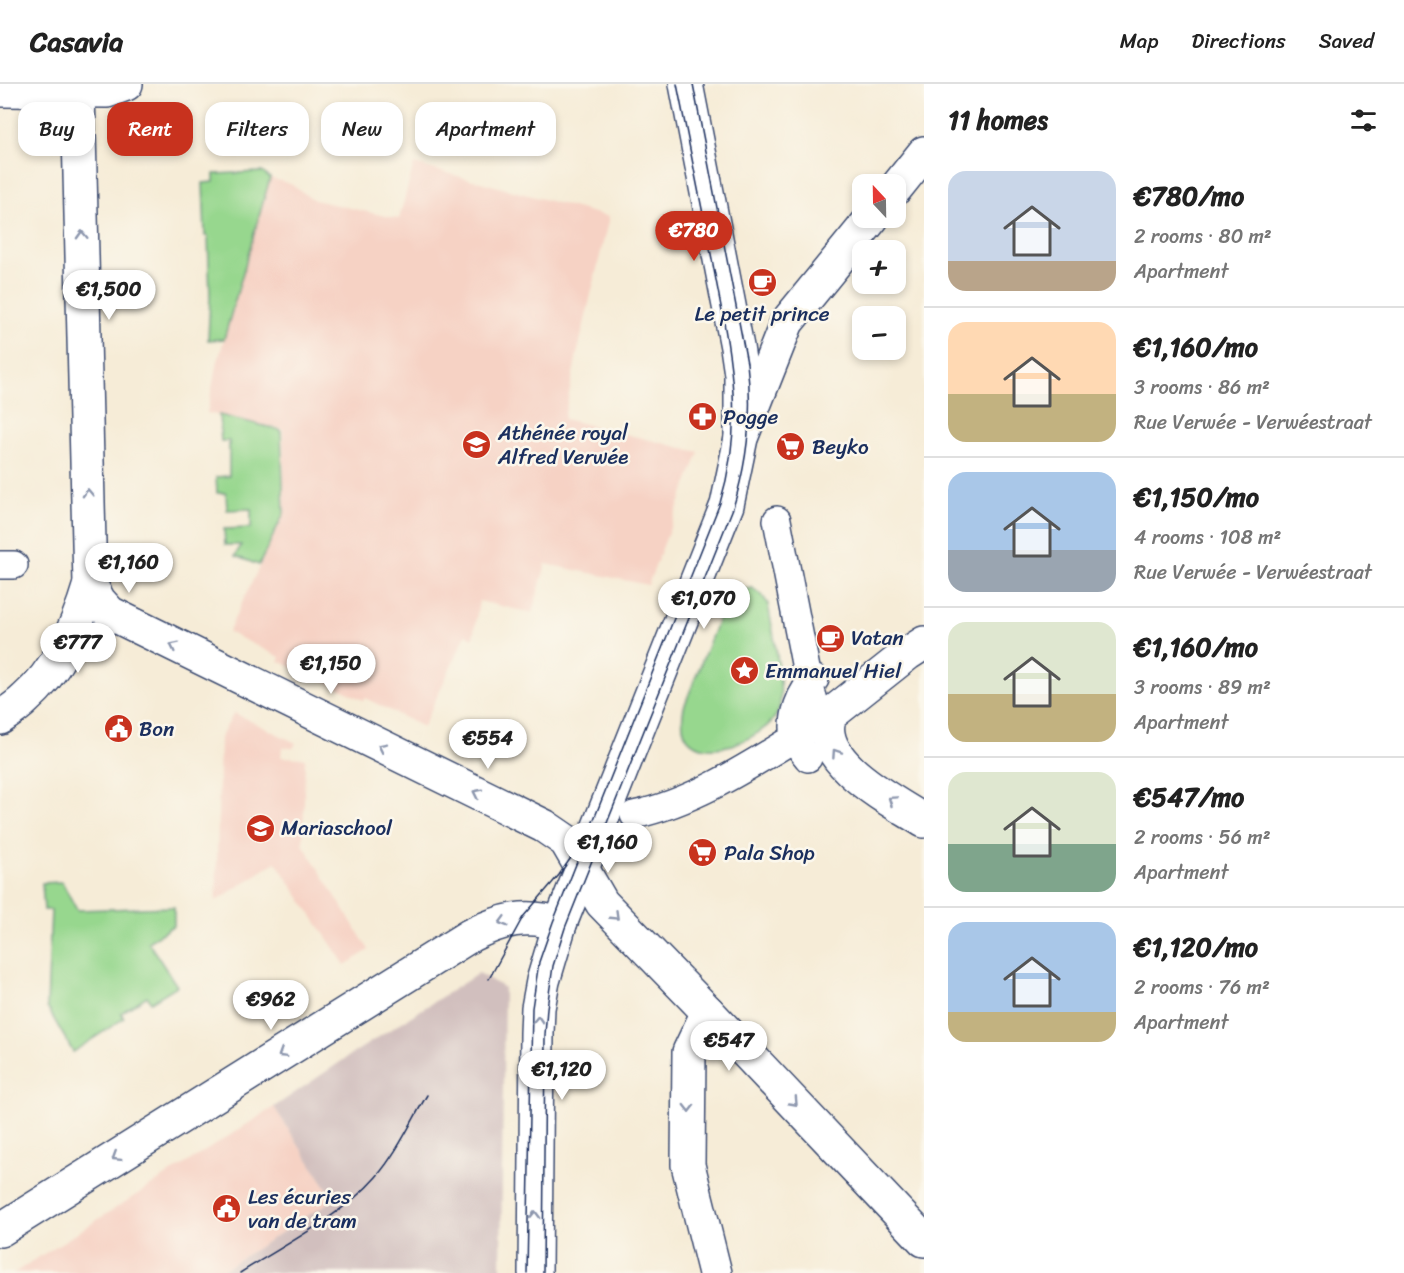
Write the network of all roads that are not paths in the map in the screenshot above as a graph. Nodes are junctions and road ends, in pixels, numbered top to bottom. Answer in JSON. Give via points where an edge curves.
{"nodes":[{"id":1,"x":126,"y":84,"type":"edge"},
{"id":2,"x":686,"y":84,"type":"edge"},
{"id":3,"x":2,"y":88,"type":"edge"},
{"id":4,"x":78,"y":91,"type":"junction"},
{"id":5,"x":924,"y":153,"type":"edge"},
{"id":6,"x":906,"y":176,"type":"edge"},
{"id":7,"x":864,"y":228,"type":"edge"},
{"id":8,"x":732,"y":317,"type":"junction"},
{"id":9,"x":787,"y":322,"type":"junction"},
{"id":10,"x":741,"y":438,"type":"junction"},
{"id":11,"x":777,"y":520,"type":"dead end"},
{"id":12,"x":90,"y":584,"type":"junction"},
{"id":13,"x":924,"y":643,"type":"edge"},
{"id":14,"x":813,"y":681,"type":"junction"},
{"id":15,"x":0,"y":718,"type":"edge"},
{"id":16,"x":826,"y":720,"type":"junction"},
{"id":17,"x":801,"y":747,"type":"junction"},
{"id":18,"x":634,"y":815,"type":"dead end"},
{"id":19,"x":924,"y":821,"type":"edge"},
{"id":20,"x":582,"y":868,"type":"junction"},
{"id":21,"x":560,"y":924,"type":"junction"},
{"id":22,"x":708,"y":1012,"type":"junction"},
{"id":23,"x":0,"y":1230,"type":"edge"},
{"id":24,"x":924,"y":1240,"type":"edge"},
{"id":25,"x":535,"y":1273,"type":"edge"},
{"id":26,"x":715,"y":1273,"type":"edge"}],
"edges":[{"from":1,"to":4,"type":"street","via":[[107,90]]},
{"from":2,"to":8,"type":"street"},
{"from":3,"to":4,"type":"street"},
{"from":12,"to":4,"type":"street","one_way":true},
{"from":5,"to":6,"type":"street"},
{"from":7,"to":9,"type":"street"},
{"from":8,"to":9,"type":"street","via":[[750,336],[763,336]]},
{"from":8,"to":10,"type":"street","via":[[741,374]]},
{"from":9,"to":10,"type":"street"},
{"from":10,"to":20,"type":"street","via":[[727,505]]},
{"from":11,"to":14,"type":"street"},
{"from":12,"to":15,"type":"street","via":[[82,611],[51,670],[28,697]]},
{"from":20,"to":12,"type":"street","one_way":true,"via":[[566,841],[544,826],[110,613]]},
{"from":13,"to":16,"type":"street"},
{"from":14,"to":16,"type":"street","via":[[815,704]]},
{"from":14,"to":17,"type":"street","via":[[795,714]]},
{"from":16,"to":17,"type":"street"},
{"from":19,"to":16,"type":"street","one_way":true,"via":[[844,764],[832,749]]},
{"from":17,"to":18,"type":"street","via":[[677,801]]},
{"from":20,"to":21,"type":"street"},
{"from":20,"to":22,"type":"street","one_way":true,"via":[[602,903]]},
{"from":21,"to":23,"type":"street","one_way":true,"via":[[523,917],[471,935]]},
{"from":25,"to":21,"type":"street","one_way":true,"via":[[538,1008]]},
{"from":22,"to":24,"type":"street","one_way":true},
{"from":22,"to":26,"type":"street","one_way":true,"via":[[689,1052],[688,1165]]}]}
